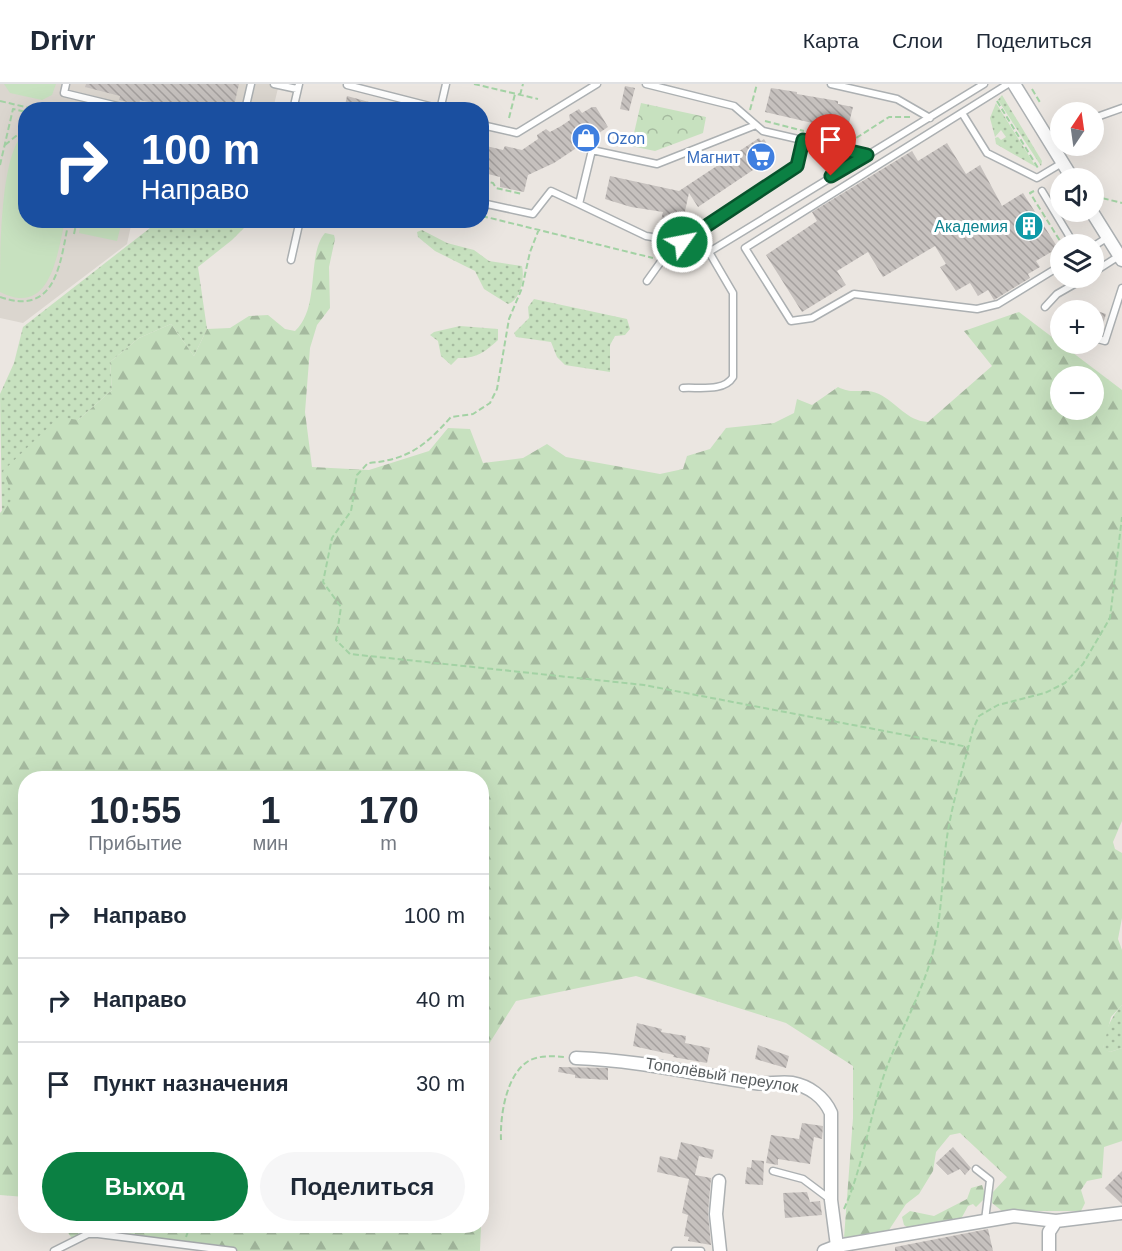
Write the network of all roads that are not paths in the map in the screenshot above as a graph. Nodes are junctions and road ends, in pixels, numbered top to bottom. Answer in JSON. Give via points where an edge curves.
{"nodes":[{"id":1,"x":66,"y":84,"type":"edge"},
{"id":2,"x":250,"y":84,"type":"edge"},
{"id":3,"x":274,"y":84,"type":"edge"},
{"id":4,"x":446,"y":84,"type":"edge"},
{"id":5,"x":597,"y":84,"type":"edge"},
{"id":6,"x":646,"y":84,"type":"edge"},
{"id":7,"x":831,"y":84,"type":"edge"},
{"id":8,"x":984,"y":84,"type":"edge"},
{"id":9,"x":1008,"y":84,"type":"edge"},
{"id":10,"x":1014,"y":84,"type":"edge"},
{"id":11,"x":347,"y":85,"type":"edge"},
{"id":12,"x":298,"y":87,"type":"edge"},
{"id":13,"x":101,"y":102,"type":"edge"},
{"id":14,"x":247,"y":102,"type":"edge"},
{"id":15,"x":295,"y":102,"type":"edge"},
{"id":16,"x":413,"y":102,"type":"edge"},
{"id":17,"x":442,"y":102,"type":"edge"},
{"id":18,"x":1122,"y":108,"type":"edge"},
{"id":19,"x":962,"y":113,"type":"junction"},
{"id":20,"x":1104,"y":114,"type":"edge"},
{"id":21,"x":930,"y":118,"type":"junction"},
{"id":22,"x":759,"y":123,"type":"junction"},
{"id":23,"x":489,"y":126,"type":"edge"},
{"id":24,"x":1050,"y":135,"type":"edge"},
{"id":25,"x":1046,"y":136,"type":"junction"},
{"id":26,"x":803,"y":140,"type":"junction"},
{"id":27,"x":867,"y":155,"type":"junction"},
{"id":28,"x":1062,"y":163,"type":"junction"},
{"id":29,"x":1065,"y":168,"type":"edge"},
{"id":30,"x":1042,"y":191,"type":"dead end"},
{"id":31,"x":579,"y":204,"type":"junction"},
{"id":32,"x":489,"y":205,"type":"edge"},
{"id":33,"x":1098,"y":222,"type":"edge"},
{"id":34,"x":298,"y":228,"type":"edge"},
{"id":35,"x":1068,"y":234,"type":"edge"},
{"id":36,"x":1108,"y":237,"type":"junction"},
{"id":37,"x":1104,"y":240,"type":"edge"},
{"id":38,"x":709,"y":252,"type":"junction"},
{"id":39,"x":1121,"y":258,"type":"edge"},
{"id":40,"x":291,"y":260,"type":"dead end"},
{"id":41,"x":1104,"y":267,"type":"edge"},
{"id":42,"x":1050,"y":272,"type":"edge"},
{"id":43,"x":647,"y":281,"type":"dead end"},
{"id":44,"x":1067,"y":288,"type":"edge"},
{"id":45,"x":1122,"y":288,"type":"edge"},
{"id":46,"x":1046,"y":308,"type":"dead end"},
{"id":47,"x":1104,"y":341,"type":"edge"},
{"id":48,"x":683,"y":387,"type":"dead end"},
{"id":49,"x":576,"y":1058,"type":"road end"},
{"id":50,"x":976,"y":1169,"type":"dead end"},
{"id":51,"x":773,"y":1171,"type":"dead end"},
{"id":52,"x":719,"y":1181,"type":"dead end"},
{"id":53,"x":831,"y":1200,"type":"junction"},
{"id":54,"x":1122,"y":1214,"type":"edge"},
{"id":55,"x":985,"y":1221,"type":"junction"},
{"id":56,"x":1056,"y":1221,"type":"junction"},
{"id":57,"x":837,"y":1246,"type":"junction"},
{"id":58,"x":54,"y":1251,"type":"edge"},
{"id":59,"x":233,"y":1251,"type":"edge"},
{"id":60,"x":675,"y":1251,"type":"edge"},
{"id":61,"x":701,"y":1251,"type":"edge"},
{"id":62,"x":720,"y":1251,"type":"edge"},
{"id":63,"x":824,"y":1251,"type":"edge"},
{"id":64,"x":1049,"y":1251,"type":"edge"}],
"edges":[{"from":1,"to":13,"type":"lane","via":[[64,93]]},
{"from":2,"to":14,"type":"lane"},
{"from":3,"to":12,"type":"lane"},
{"from":4,"to":17,"type":"lane"},
{"from":5,"to":23,"type":"lane","via":[[517,133]]},
{"from":6,"to":22,"type":"lane","via":[[734,106]]},
{"from":7,"to":21,"type":"lane","via":[[897,99]]},
{"from":8,"to":21,"type":"lane"},
{"from":9,"to":19,"type":"lane"},
{"from":10,"to":25,"type":"street"},
{"from":11,"to":16,"type":"lane"},
{"from":12,"to":15,"type":"lane"},
{"from":18,"to":20,"type":"lane"},
{"from":19,"to":28,"type":"lane","via":[[987,153],[1037,178]]},
{"from":19,"to":42,"type":"lane","via":[[746,248],[791,321],[812,318],[854,294],[977,309],[998,304]]},
{"from":21,"to":27,"type":"lane"},
{"from":22,"to":26,"type":"lane","via":[[763,130]]},
{"from":22,"to":31,"type":"lane","via":[[657,164],[592,150]]},
{"from":24,"to":25,"type":"lane"},
{"from":25,"to":28,"type":"street"},
{"from":26,"to":27,"type":"lane"},
{"from":26,"to":31,"type":"lane","via":[[797,166],[682,242],[646,236]]},
{"from":27,"to":38,"type":"lane"},
{"from":28,"to":29,"type":"street"},
{"from":30,"to":35,"type":"lane"},
{"from":31,"to":32,"type":"lane","via":[[551,191],[533,214]]},
{"from":33,"to":36,"type":"street"},
{"from":34,"to":40,"type":"lane"},
{"from":36,"to":37,"type":"lane"},
{"from":36,"to":39,"type":"street"},
{"from":38,"to":43,"type":"lane","via":[[698,258],[662,260]]},
{"from":38,"to":48,"type":"lane","via":[[733,293],[733,377],[721,387]]},
{"from":39,"to":41,"type":"lane"},
{"from":44,"to":46,"type":"lane"},
{"from":45,"to":47,"type":"lane"},
{"from":49,"to":53,"type":"street","name":"Тополёвый переулок","via":[[619,1059],[757,1083],[792,1083],[813,1092],[826,1102],[831,1113]]},
{"from":50,"to":55,"type":"lane","via":[[990,1180]]},
{"from":51,"to":53,"type":"lane","via":[[802,1179]]},
{"from":52,"to":62,"type":"street","via":[[716,1214]]},
{"from":53,"to":57,"type":"street","name":"Тополёвый переулок"},
{"from":54,"to":56,"type":"street"},
{"from":55,"to":56,"type":"street","via":[[1014,1216]]},
{"from":55,"to":57,"type":"street"},
{"from":56,"to":64,"type":"street","via":[[1049,1232]]},
{"from":57,"to":63,"type":"street"},
{"from":58,"to":59,"type":"lane","via":[[88,1234]]},
{"from":60,"to":61,"type":"lane"}]}
